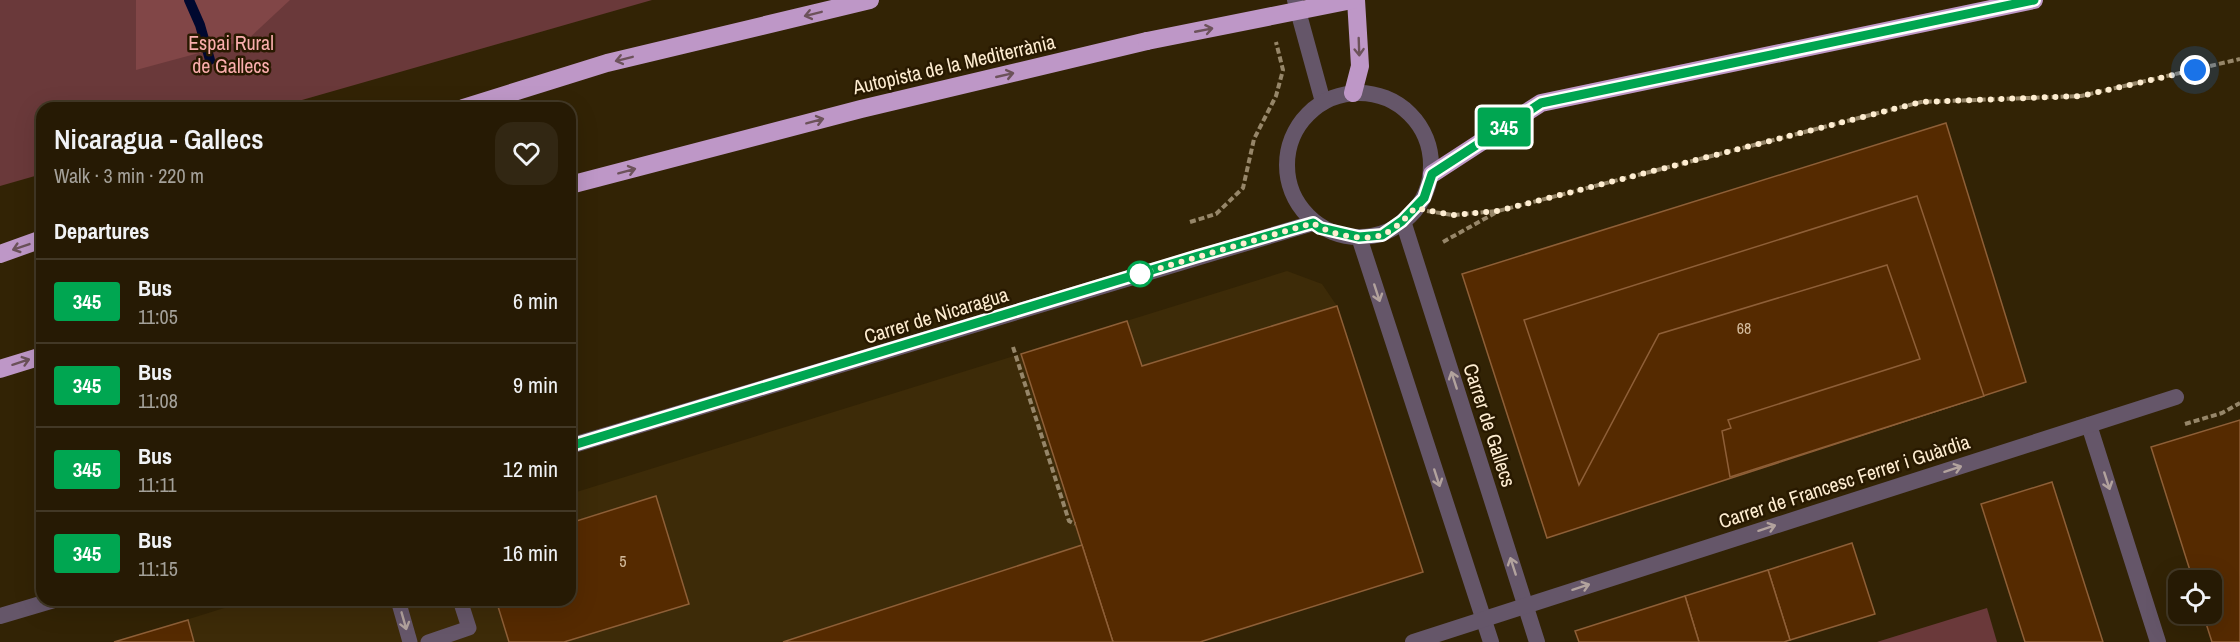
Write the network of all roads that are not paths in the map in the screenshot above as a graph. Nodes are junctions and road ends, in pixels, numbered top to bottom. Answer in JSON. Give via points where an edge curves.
{"nodes":[{"id":1,"x":870,"y":0,"type":"edge"},
{"id":2,"x":1295,"y":0,"type":"edge"},
{"id":3,"x":1354,"y":0,"type":"edge"},
{"id":4,"x":2034,"y":0,"type":"edge"},
{"id":5,"x":1353,"y":93,"type":"junction"},
{"id":6,"x":482,"y":102,"type":"edge"},
{"id":7,"x":1323,"y":102,"type":"junction"},
{"id":8,"x":1432,"y":174,"type":"junction"},
{"id":9,"x":576,"y":183,"type":"edge"},
{"id":10,"x":1402,"y":221,"type":"junction"},
{"id":11,"x":1313,"y":223,"type":"junction"},
{"id":12,"x":1359,"y":237,"type":"junction"},
{"id":13,"x":36,"y":241,"type":"edge"},
{"id":14,"x":0,"y":254,"type":"edge"},
{"id":15,"x":36,"y":358,"type":"edge"},
{"id":16,"x":0,"y":369,"type":"edge"},
{"id":17,"x":2176,"y":398,"type":"dead end"},
{"id":18,"x":2089,"y":425,"type":"junction"},
{"id":19,"x":576,"y":444,"type":"edge"},
{"id":20,"x":36,"y":605,"type":"edge"},
{"id":21,"x":1526,"y":605,"type":"junction"},
{"id":22,"x":400,"y":606,"type":"edge"},
{"id":23,"x":462,"y":606,"type":"edge"},
{"id":24,"x":0,"y":616,"type":"edge"},
{"id":25,"x":1483,"y":619,"type":"junction"},
{"id":26,"x":410,"y":642,"type":"edge"},
{"id":27,"x":428,"y":642,"type":"edge"},
{"id":28,"x":1413,"y":642,"type":"edge"},
{"id":29,"x":1491,"y":642,"type":"edge"},
{"id":30,"x":1537,"y":642,"type":"edge"},
{"id":31,"x":2158,"y":642,"type":"edge"}],
"edges":[{"from":1,"to":6,"type":"highway","one_way":true,"via":[[607,63]]},
{"from":2,"to":7,"type":"street"},
{"from":3,"to":5,"type":"highway","one_way":true,"via":[[1360,66]]},
{"from":9,"to":3,"type":"highway","name":"Autopista de la Mediterrània","one_way":true,"bridge":true,"via":[[861,109],[1146,41]]},
{"from":4,"to":8,"type":"highway","via":[[1541,103]]},
{"from":5,"to":7,"type":"street"},
{"from":5,"to":8,"type":"street","via":[[1388,98],[1411,114],[1430,147]]},
{"from":7,"to":11,"type":"street","via":[[1298,124],[1288,146],[1286,163],[1292,195]]},
{"from":8,"to":10,"type":"street","via":[[1424,198]]},
{"from":10,"to":12,"type":"street","via":[[1382,235]]},
{"from":21,"to":10,"type":"street","name":"Carrer de Gallecs","one_way":true},
{"from":11,"to":12,"type":"street"},
{"from":11,"to":19,"type":"street","name":"Carrer de Nicaragua"},
{"from":12,"to":25,"type":"street","one_way":true},
{"from":13,"to":14,"type":"highway","one_way":true},
{"from":16,"to":15,"type":"highway","one_way":true},
{"from":17,"to":18,"type":"street","name":"Carrer de Francesc Ferrer i Guàrdia"},
{"from":21,"to":18,"type":"street","name":"Carrer de Francesc Ferrer i Guàrdia","one_way":true},
{"from":18,"to":31,"type":"street","one_way":true},
{"from":20,"to":24,"type":"street"},
{"from":21,"to":25,"type":"street","name":"Carrer de Francesc Ferrer i Guàrdia"},
{"from":21,"to":30,"type":"street","name":"Carrer de Gallecs"},
{"from":22,"to":26,"type":"lane","one_way":true},
{"from":23,"to":27,"type":"lane","via":[[470,628]]},
{"from":25,"to":28,"type":"street"},
{"from":25,"to":29,"type":"street"}]}
